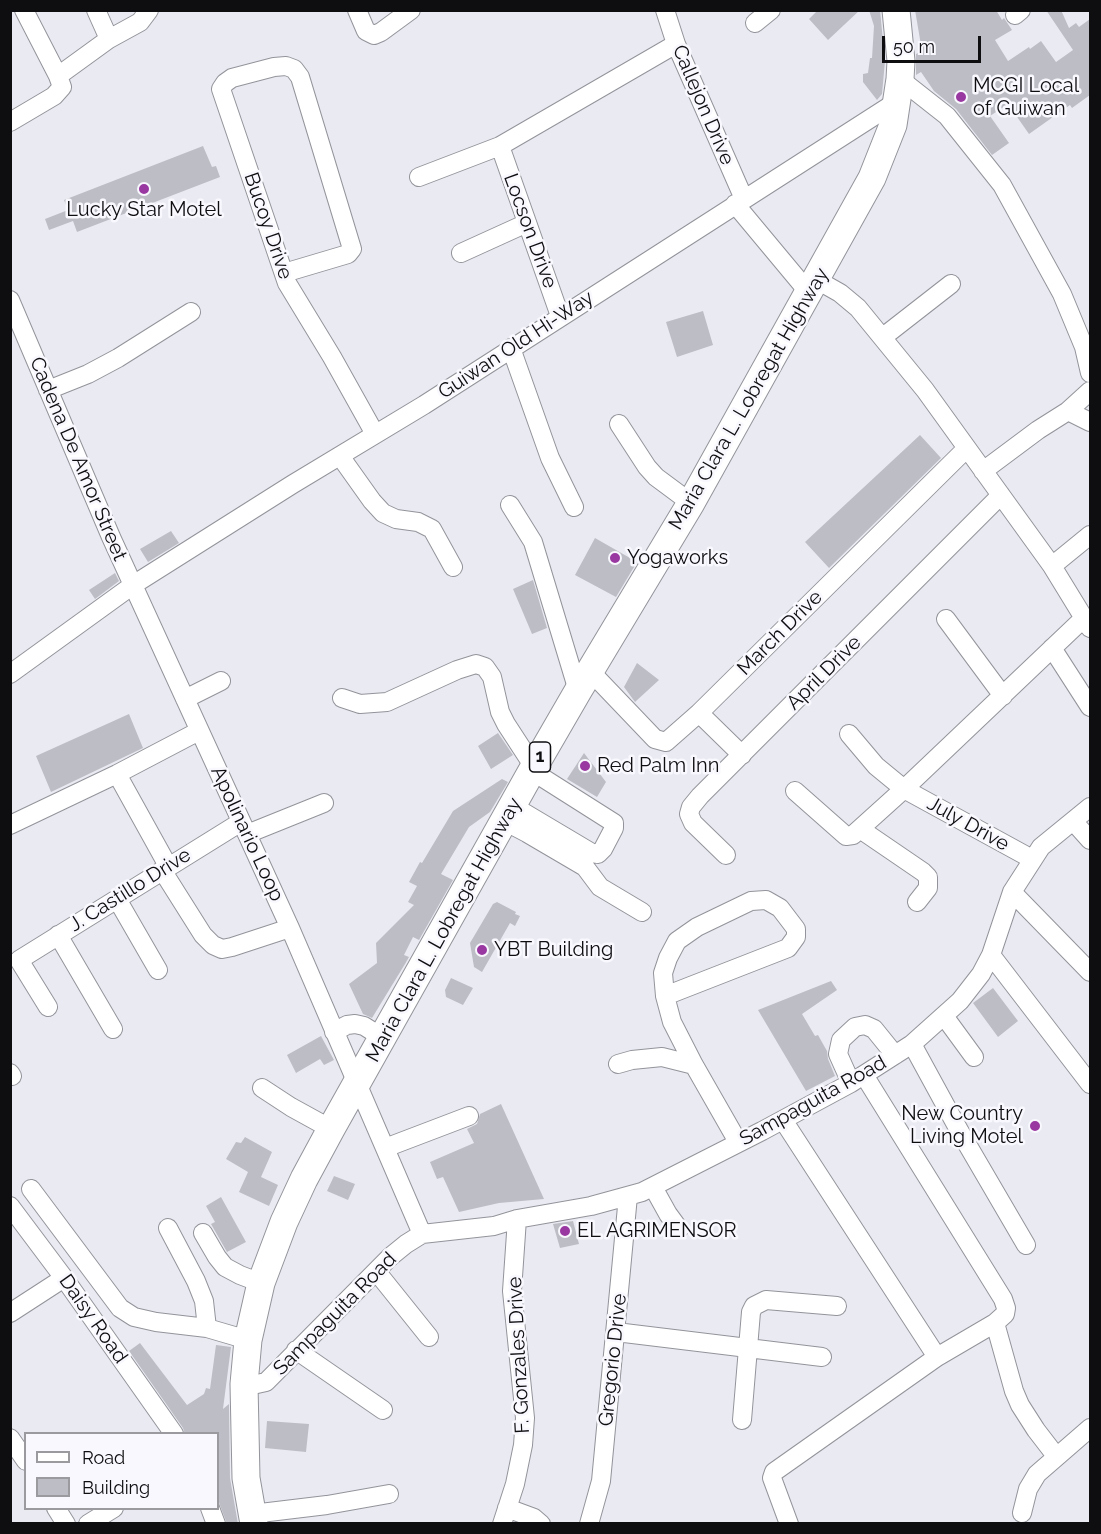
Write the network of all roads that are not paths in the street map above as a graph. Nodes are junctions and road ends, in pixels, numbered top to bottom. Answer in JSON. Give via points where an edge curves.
{"nodes":[{"id":1,"x":24,"y":10,"type":"edge"},
{"id":2,"x":96,"y":10,"type":"edge"},
{"id":3,"x":149,"y":10,"type":"edge"},
{"id":4,"x":357,"y":10,"type":"edge"},
{"id":5,"x":411,"y":10,"type":"edge"},
{"id":6,"x":665,"y":10,"type":"edge"},
{"id":7,"x":771,"y":10,"type":"edge"},
{"id":8,"x":896,"y":10,"type":"edge"},
{"id":9,"x":755,"y":23,"type":"dead end"},
{"id":10,"x":110,"y":39,"type":"junction"},
{"id":11,"x":676,"y":44,"type":"junction"},
{"id":12,"x":58,"y":76,"type":"junction"},
{"id":13,"x":898,"y":90,"type":"junction"},
{"id":14,"x":10,"y":122,"type":"edge"},
{"id":15,"x":500,"y":146,"type":"junction"},
{"id":16,"x":419,"y":177,"type":"dead end"},
{"id":17,"x":740,"y":202,"type":"junction"},
{"id":18,"x":527,"y":223,"type":"junction"},
{"id":19,"x":461,"y":253,"type":"dead end"},
{"id":20,"x":284,"y":273,"type":"junction"},
{"id":21,"x":951,"y":284,"type":"dead end"},
{"id":22,"x":814,"y":287,"type":"junction"},
{"id":23,"x":11,"y":303,"type":"edge"},
{"id":24,"x":191,"y":312,"type":"dead end"},
{"id":25,"x":560,"y":316,"type":"junction"},
{"id":26,"x":883,"y":337,"type":"junction"},
{"id":27,"x":511,"y":348,"type":"junction"},
{"id":28,"x":1090,"y":373,"type":"edge"},
{"id":29,"x":48,"y":390,"type":"junction"},
{"id":30,"x":1090,"y":392,"type":"edge"},
{"id":31,"x":1068,"y":411,"type":"junction"},
{"id":32,"x":1090,"y":422,"type":"edge"},
{"id":33,"x":619,"y":424,"type":"dead end"},
{"id":34,"x":375,"y":434,"type":"junction"},
{"id":35,"x":967,"y":448,"type":"junction"},
{"id":36,"x":340,"y":456,"type":"junction"},
{"id":37,"x":983,"y":471,"type":"junction"},
{"id":38,"x":1001,"y":495,"type":"junction"},
{"id":39,"x":692,"y":503,"type":"junction"},
{"id":40,"x":510,"y":505,"type":"dead end"},
{"id":41,"x":574,"y":507,"type":"dead end"},
{"id":42,"x":1090,"y":535,"type":"edge"},
{"id":43,"x":1052,"y":566,"type":"junction"},
{"id":44,"x":453,"y":567,"type":"dead end"},
{"id":45,"x":133,"y":585,"type":"junction"},
{"id":46,"x":946,"y":619,"type":"dead end"},
{"id":47,"x":1087,"y":623,"type":"edge"},
{"id":48,"x":1052,"y":648,"type":"junction"},
{"id":49,"x":10,"y":674,"type":"edge"},
{"id":50,"x":221,"y":681,"type":"dead end"},
{"id":51,"x":584,"y":681,"type":"junction"},
{"id":52,"x":1003,"y":696,"type":"junction"},
{"id":53,"x":342,"y":698,"type":"dead end"},
{"id":54,"x":185,"y":699,"type":"junction"},
{"id":55,"x":1090,"y":707,"type":"edge"},
{"id":56,"x":699,"y":713,"type":"junction"},
{"id":57,"x":199,"y":731,"type":"junction"},
{"id":58,"x":849,"y":734,"type":"dead end"},
{"id":59,"x":742,"y":755,"type":"junction"},
{"id":60,"x":533,"y":769,"type":"junction"},
{"id":61,"x":117,"y":774,"type":"junction"},
{"id":62,"x":904,"y":789,"type":"junction"},
{"id":63,"x":795,"y":791,"type":"dead end"},
{"id":64,"x":324,"y":802,"type":"dead end"},
{"id":65,"x":1090,"y":807,"type":"edge"},
{"id":66,"x":508,"y":814,"type":"junction"},
{"id":67,"x":1073,"y":821,"type":"junction"},
{"id":68,"x":10,"y":825,"type":"edge"},
{"id":69,"x":244,"y":828,"type":"junction"},
{"id":70,"x":860,"y":829,"type":"junction"},
{"id":71,"x":1090,"y":840,"type":"edge"},
{"id":72,"x":726,"y":855,"type":"dead end"},
{"id":73,"x":1032,"y":859,"type":"junction"},
{"id":74,"x":165,"y":868,"type":"junction"},
{"id":75,"x":1012,"y":892,"type":"junction"},
{"id":76,"x":117,"y":898,"type":"junction"},
{"id":77,"x":917,"y":902,"type":"dead end"},
{"id":78,"x":642,"y":912,"type":"dead end"},
{"id":79,"x":290,"y":928,"type":"junction"},
{"id":80,"x":58,"y":935,"type":"junction"},
{"id":81,"x":991,"y":954,"type":"junction"},
{"id":82,"x":158,"y":970,"type":"dead end"},
{"id":83,"x":1090,"y":972,"type":"edge"},
{"id":84,"x":665,"y":996,"type":"junction"},
{"id":85,"x":48,"y":1007,"type":"dead end"},
{"id":86,"x":944,"y":1016,"type":"junction"},
{"id":87,"x":113,"y":1029,"type":"dead end"},
{"id":88,"x":334,"y":1032,"type":"junction"},
{"id":89,"x":383,"y":1038,"type":"junction"},
{"id":90,"x":912,"y":1044,"type":"junction"},
{"id":91,"x":895,"y":1055,"type":"junction"},
{"id":92,"x":974,"y":1057,"type":"dead end"},
{"id":93,"x":618,"y":1064,"type":"dead end"},
{"id":94,"x":694,"y":1065,"type":"junction"},
{"id":95,"x":858,"y":1079,"type":"junction"},
{"id":96,"x":358,"y":1084,"type":"junction"},
{"id":97,"x":1090,"y":1084,"type":"edge"},
{"id":98,"x":262,"y":1088,"type":"dead end"},
{"id":99,"x":468,"y":1116,"type":"dead end"},
{"id":100,"x":783,"y":1120,"type":"junction"},
{"id":101,"x":331,"y":1129,"type":"junction"},
{"id":102,"x":738,"y":1142,"type":"junction"},
{"id":103,"x":385,"y":1148,"type":"junction"},
{"id":104,"x":653,"y":1187,"type":"junction"},
{"id":105,"x":31,"y":1189,"type":"dead end"},
{"id":106,"x":628,"y":1196,"type":"junction"},
{"id":107,"x":10,"y":1206,"type":"edge"},
{"id":108,"x":517,"y":1219,"type":"junction"},
{"id":109,"x":168,"y":1228,"type":"dead end"},
{"id":110,"x":680,"y":1229,"type":"dead end"},
{"id":111,"x":203,"y":1233,"type":"dead end"},
{"id":112,"x":422,"y":1234,"type":"junction"},
{"id":113,"x":1026,"y":1245,"type":"dead end"},
{"id":114,"x":376,"y":1270,"type":"junction"},
{"id":115,"x":64,"y":1278,"type":"junction"},
{"id":116,"x":261,"y":1283,"type":"junction"},
{"id":117,"x":837,"y":1305,"type":"dead end"},
{"id":118,"x":10,"y":1313,"type":"edge"},
{"id":119,"x":995,"y":1323,"type":"junction"},
{"id":120,"x":207,"y":1328,"type":"junction"},
{"id":121,"x":616,"y":1332,"type":"junction"},
{"id":122,"x":429,"y":1337,"type":"dead end"},
{"id":123,"x":248,"y":1340,"type":"junction"},
{"id":124,"x":748,"y":1348,"type":"junction"},
{"id":125,"x":296,"y":1350,"type":"junction"},
{"id":126,"x":937,"y":1357,"type":"junction"},
{"id":127,"x":822,"y":1358,"type":"dead end"},
{"id":128,"x":244,"y":1384,"type":"junction"},
{"id":129,"x":383,"y":1410,"type":"dead end"},
{"id":130,"x":742,"y":1420,"type":"dead end"},
{"id":131,"x":1090,"y":1428,"type":"edge"},
{"id":132,"x":173,"y":1432,"type":"edge"},
{"id":133,"x":10,"y":1438,"type":"edge"},
{"id":134,"x":1056,"y":1456,"type":"junction"},
{"id":135,"x":24,"y":1458,"type":"edge"},
{"id":136,"x":388,"y":1494,"type":"dead end"},
{"id":137,"x":57,"y":1510,"type":"edge"},
{"id":138,"x":112,"y":1510,"type":"edge"},
{"id":139,"x":210,"y":1510,"type":"edge"},
{"id":140,"x":1022,"y":1513,"type":"dead end"},
{"id":141,"x":505,"y":1516,"type":"edge"},
{"id":142,"x":253,"y":1519,"type":"edge"},
{"id":143,"x":784,"y":1520,"type":"edge"},
{"id":144,"x":66,"y":1524,"type":"edge"},
{"id":145,"x":88,"y":1524,"type":"edge"},
{"id":146,"x":216,"y":1524,"type":"edge"},
{"id":147,"x":541,"y":1524,"type":"edge"},
{"id":148,"x":589,"y":1524,"type":"edge"}],
"edges":[{"from":1,"to":12,"type":"street"},
{"from":2,"to":10,"type":"street"},
{"from":3,"to":10,"type":"street","via":[[140,22]]},
{"from":4,"to":5,"type":"street","via":[[366,31],[374,35]]},
{"from":6,"to":11,"type":"street","name":"Callejon Drive"},
{"from":7,"to":9,"type":"street"},
{"from":8,"to":13,"type":"highway","name":"Maria Clara L. Lobregat Highway","number":"1","via":[[901,61]]},
{"from":10,"to":12,"type":"street"},
{"from":11,"to":15,"type":"street"},
{"from":11,"to":17,"type":"street","name":"Callejon Drive"},
{"from":12,"to":14,"type":"street","via":[[59,92]]},
{"from":13,"to":17,"type":"street","name":"Guiwan Old Hi-Way"},
{"from":13,"to":22,"type":"highway","name":"Maria Clara L. Lobregat Highway","number":"1","via":[[893,125],[872,178]]},
{"from":13,"to":28,"type":"street","via":[[947,116],[1002,185],[1062,294],[1084,347]]},
{"from":15,"to":16,"type":"street"},
{"from":15,"to":18,"type":"street","name":"Locson Drive"},
{"from":17,"to":22,"type":"street","name":"Callejon Drive"},
{"from":17,"to":25,"type":"street","name":"Guiwan Old Hi-Way"},
{"from":18,"to":19,"type":"street"},
{"from":18,"to":25,"type":"street","name":"Locson Drive"},
{"from":20,"to":20,"type":"street","name":"Bucoy Drive","via":[[221,89],[232,78],[286,66],[300,77],[352,249],[348,254]]},
{"from":20,"to":34,"type":"street","name":"Bucoy Drive"},
{"from":21,"to":26,"type":"street"},
{"from":22,"to":26,"type":"street","name":"Callejon Drive","via":[[849,299]]},
{"from":22,"to":39,"type":"highway","name":"Maria Clara L. Lobregat Highway","number":"1"},
{"from":23,"to":29,"type":"street","name":"Cadena De Amor Street"},
{"from":24,"to":29,"type":"street","via":[[118,358]]},
{"from":25,"to":27,"type":"street","name":"Guiwan Old Hi-Way"},
{"from":26,"to":35,"type":"street","name":"Callejon Drive"},
{"from":27,"to":34,"type":"street","name":"Guiwan Old Hi-Way"},
{"from":27,"to":41,"type":"street","via":[[550,458]]},
{"from":29,"to":45,"type":"street","name":"Cadena De Amor Street"},
{"from":30,"to":31,"type":"street"},
{"from":31,"to":32,"type":"street"},
{"from":31,"to":37,"type":"street"},
{"from":33,"to":39,"type":"street","via":[[651,472]]},
{"from":34,"to":36,"type":"street","name":"Guiwan Old Hi-Way"},
{"from":35,"to":37,"type":"street","name":"Callejon Drive"},
{"from":35,"to":56,"type":"street","name":"March Drive"},
{"from":36,"to":44,"type":"street","via":[[383,513],[432,529]]},
{"from":36,"to":45,"type":"street","name":"Guiwan Old Hi-Way"},
{"from":37,"to":38,"type":"street","name":"Callejon Drive"},
{"from":38,"to":43,"type":"street","name":"Callejon Drive"},
{"from":38,"to":59,"type":"street","name":"April Drive"},
{"from":39,"to":51,"type":"highway","name":"Maria Clara L. Lobregat Highway","number":"1"},
{"from":40,"to":51,"type":"street","via":[[533,542]]},
{"from":42,"to":43,"type":"street"},
{"from":43,"to":47,"type":"street","name":"Callejon Drive"},
{"from":45,"to":49,"type":"street","name":"Guiwan Old Hi-Way"},
{"from":45,"to":54,"type":"street","name":"Apolinario Loop"},
{"from":46,"to":52,"type":"street"},
{"from":47,"to":48,"type":"street"},
{"from":48,"to":52,"type":"street"},
{"from":48,"to":55,"type":"street"},
{"from":50,"to":54,"type":"street"},
{"from":51,"to":56,"type":"street","name":"March Drive","via":[[662,742]]},
{"from":51,"to":60,"type":"highway","name":"Maria Clara L. Lobregat Highway","number":"1"},
{"from":52,"to":62,"type":"street"},
{"from":53,"to":60,"type":"street","via":[[360,704],[387,702],[476,664],[492,677],[500,712]]},
{"from":54,"to":57,"type":"street","name":"Apolinario Loop"},
{"from":56,"to":59,"type":"street"},
{"from":57,"to":61,"type":"street"},
{"from":57,"to":69,"type":"street","name":"Apolinario Loop"},
{"from":58,"to":62,"type":"street","name":"July Drive","via":[[876,766]]},
{"from":59,"to":72,"type":"street","name":"April Drive","via":[[700,796],[689,814],[693,823]]},
{"from":60,"to":66,"type":"highway","name":"Maria Clara L. Lobregat Highway","number":"1"},
{"from":60,"to":66,"type":"street","via":[[614,823],[603,849],[592,853]]},
{"from":61,"to":68,"type":"street"},
{"from":61,"to":74,"type":"street"},
{"from":62,"to":70,"type":"street"},
{"from":62,"to":73,"type":"street","name":"July Drive"},
{"from":63,"to":70,"type":"street","via":[[846,836]]},
{"from":64,"to":69,"type":"street","name":"J. Castillo Drive"},
{"from":65,"to":67,"type":"street","name":"Sampaguita Road"},
{"from":66,"to":78,"type":"street","via":[[585,867],[600,887]]},
{"from":66,"to":89,"type":"highway","name":"Maria Clara L. Lobregat Highway","number":"1"},
{"from":67,"to":71,"type":"street"},
{"from":67,"to":73,"type":"street","name":"Sampaguita Road"},
{"from":69,"to":74,"type":"street","name":"J. Castillo Drive"},
{"from":69,"to":79,"type":"street","name":"Apolinario Loop"},
{"from":70,"to":77,"type":"street","via":[[928,878],[928,888]]},
{"from":73,"to":75,"type":"street","name":"Sampaguita Road"},
{"from":74,"to":76,"type":"street","name":"J. Castillo Drive"},
{"from":74,"to":79,"type":"street","via":[[203,935],[213,945],[222,949],[232,947]]},
{"from":75,"to":81,"type":"street","name":"Sampaguita Road"},
{"from":75,"to":83,"type":"street"},
{"from":76,"to":80,"type":"street","name":"J. Castillo Drive"},
{"from":76,"to":82,"type":"street"},
{"from":79,"to":88,"type":"street","name":"Apolinario Loop"},
{"from":80,"to":85,"type":"street","name":"J. Castillo Drive","via":[[19,960]]},
{"from":80,"to":87,"type":"street"},
{"from":81,"to":86,"type":"street","name":"Sampaguita Road","via":[[981,974]]},
{"from":81,"to":97,"type":"street"},
{"from":84,"to":84,"type":"street","via":[[663,973],[668,958],[677,941],[697,927],[751,901],[766,900],[780,908],[796,929],[796,937],[788,948]]},
{"from":84,"to":94,"type":"street","via":[[672,1022]]},
{"from":86,"to":90,"type":"street","name":"Sampaguita Road"},
{"from":86,"to":92,"type":"street"},
{"from":88,"to":89,"type":"street","via":[[355,1024]]},
{"from":88,"to":96,"type":"street","name":"Apolinario Loop"},
{"from":89,"to":96,"type":"highway","name":"Maria Clara L. Lobregat Highway","number":"1"},
{"from":90,"to":91,"type":"street","name":"Sampaguita Road"},
{"from":90,"to":113,"type":"street"},
{"from":91,"to":95,"type":"street","name":"Sampaguita Road"},
{"from":91,"to":95,"type":"street","via":[[874,1029],[865,1024],[855,1027],[841,1040],[838,1054]]},
{"from":93,"to":94,"type":"street","via":[[662,1057]]},
{"from":94,"to":102,"type":"street"},
{"from":95,"to":100,"type":"street","name":"Sampaguita Road"},
{"from":95,"to":119,"type":"street","via":[[1003,1299],[1005,1314]]},
{"from":96,"to":101,"type":"highway","name":"Maria Clara L. Lobregat Highway","number":"1"},
{"from":96,"to":103,"type":"street"},
{"from":98,"to":101,"type":"street"},
{"from":99,"to":103,"type":"street"},
{"from":100,"to":102,"type":"street","name":"Sampaguita Road"},
{"from":100,"to":126,"type":"street"},
{"from":101,"to":116,"type":"highway","name":"Maria Clara L. Lobregat Highway","number":"1","via":[[284,1222]]},
{"from":102,"to":104,"type":"street","name":"Sampaguita Road"},
{"from":103,"to":112,"type":"street"},
{"from":104,"to":106,"type":"street","name":"Sampaguita Road"},
{"from":104,"to":110,"type":"street"},
{"from":105,"to":120,"type":"street","via":[[120,1308],[134,1317]]},
{"from":106,"to":108,"type":"street","name":"Sampaguita Road"},
{"from":106,"to":121,"type":"street","name":"Gregorio Drive"},
{"from":107,"to":115,"type":"street","name":"Daisy Road"},
{"from":108,"to":112,"type":"street","name":"Sampaguita Road","via":[[473,1229]]},
{"from":108,"to":141,"type":"street","name":"F. Gonzales Drive","via":[[512,1291],[525,1418],[523,1445]]},
{"from":109,"to":120,"type":"street","via":[[204,1301]]},
{"from":111,"to":116,"type":"street","via":[[225,1267]]},
{"from":112,"to":114,"type":"street","name":"Sampaguita Road"},
{"from":114,"to":122,"type":"street"},
{"from":114,"to":125,"type":"street","name":"Sampaguita Road"},
{"from":115,"to":118,"type":"street"},
{"from":115,"to":132,"type":"street","name":"Daisy Road"},
{"from":116,"to":123,"type":"highway","name":"Maria Clara L. Lobregat Highway","number":"1"},
{"from":117,"to":124,"type":"street","via":[[759,1302],[752,1312]]},
{"from":119,"to":126,"type":"street"},
{"from":119,"to":134,"type":"street","via":[[1020,1405]]},
{"from":120,"to":123,"type":"street"},
{"from":121,"to":124,"type":"street"},
{"from":121,"to":148,"type":"street","name":"Gregorio Drive","via":[[601,1481]]},
{"from":123,"to":128,"type":"highway","name":"Maria Clara L. Lobregat Highway","number":"1"},
{"from":124,"to":127,"type":"street"},
{"from":124,"to":130,"type":"street"},
{"from":125,"to":128,"type":"street","name":"Sampaguita Road","via":[[266,1382]]},
{"from":125,"to":129,"type":"street"},
{"from":126,"to":143,"type":"street","via":[[774,1472],[772,1478]]},
{"from":128,"to":142,"type":"highway","name":"Maria Clara L. Lobregat Highway","number":"1","via":[[246,1478]]},
{"from":131,"to":134,"type":"street"},
{"from":133,"to":135,"type":"street"},
{"from":134,"to":140,"type":"street","via":[[1028,1489]]},
{"from":136,"to":142,"type":"street"},
{"from":137,"to":144,"type":"street"},
{"from":138,"to":145,"type":"street"},
{"from":139,"to":146,"type":"street"},
{"from":141,"to":147,"type":"street","via":[[534,1518]]}]}
